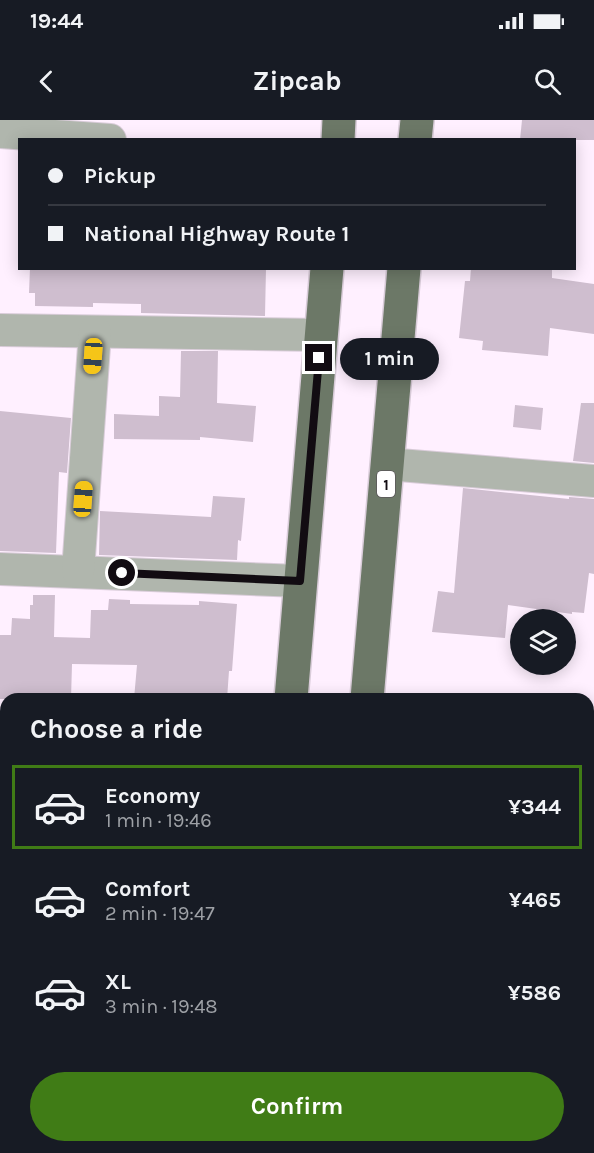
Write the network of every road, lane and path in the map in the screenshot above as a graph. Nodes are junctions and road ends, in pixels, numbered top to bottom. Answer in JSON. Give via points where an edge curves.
{"nodes":[{"id":1,"x":339,"y":120,"type":"edge"},
{"id":2,"x":417,"y":120,"type":"edge"},
{"id":3,"x":0,"y":132,"type":"edge"},
{"id":4,"x":82,"y":138,"type":"edge"},
{"id":5,"x":338,"y":138,"type":"edge"},
{"id":6,"x":415,"y":138,"type":"edge"},
{"id":7,"x":327,"y":270,"type":"edge"},
{"id":8,"x":404,"y":270,"type":"edge"},
{"id":9,"x":0,"y":330,"type":"edge"},
{"id":10,"x":95,"y":332,"type":"junction"},
{"id":11,"x":321,"y":335,"type":"junction"},
{"id":12,"x":387,"y":464,"type":"junction"},
{"id":13,"x":594,"y":481,"type":"edge"},
{"id":14,"x":0,"y":568,"type":"edge"},
{"id":15,"x":78,"y":571,"type":"junction"},
{"id":16,"x":300,"y":581,"type":"junction"},
{"id":17,"x":291,"y":693,"type":"edge"},
{"id":18,"x":368,"y":693,"type":"edge"}],
"edges":[{"from":1,"to":5,"type":"highway"},
{"from":2,"to":6,"type":"highway"},
{"from":3,"to":4,"type":"street"},
{"from":7,"to":11,"type":"highway"},
{"from":8,"to":12,"type":"highway","number":"1"},
{"from":9,"to":10,"type":"street"},
{"from":10,"to":11,"type":"street"},
{"from":10,"to":15,"type":"street"},
{"from":11,"to":16,"type":"highway"},
{"from":12,"to":13,"type":"street"},
{"from":12,"to":18,"type":"highway","number":"1"},
{"from":14,"to":15,"type":"street"},
{"from":15,"to":16,"type":"street"},
{"from":16,"to":17,"type":"highway"}]}
